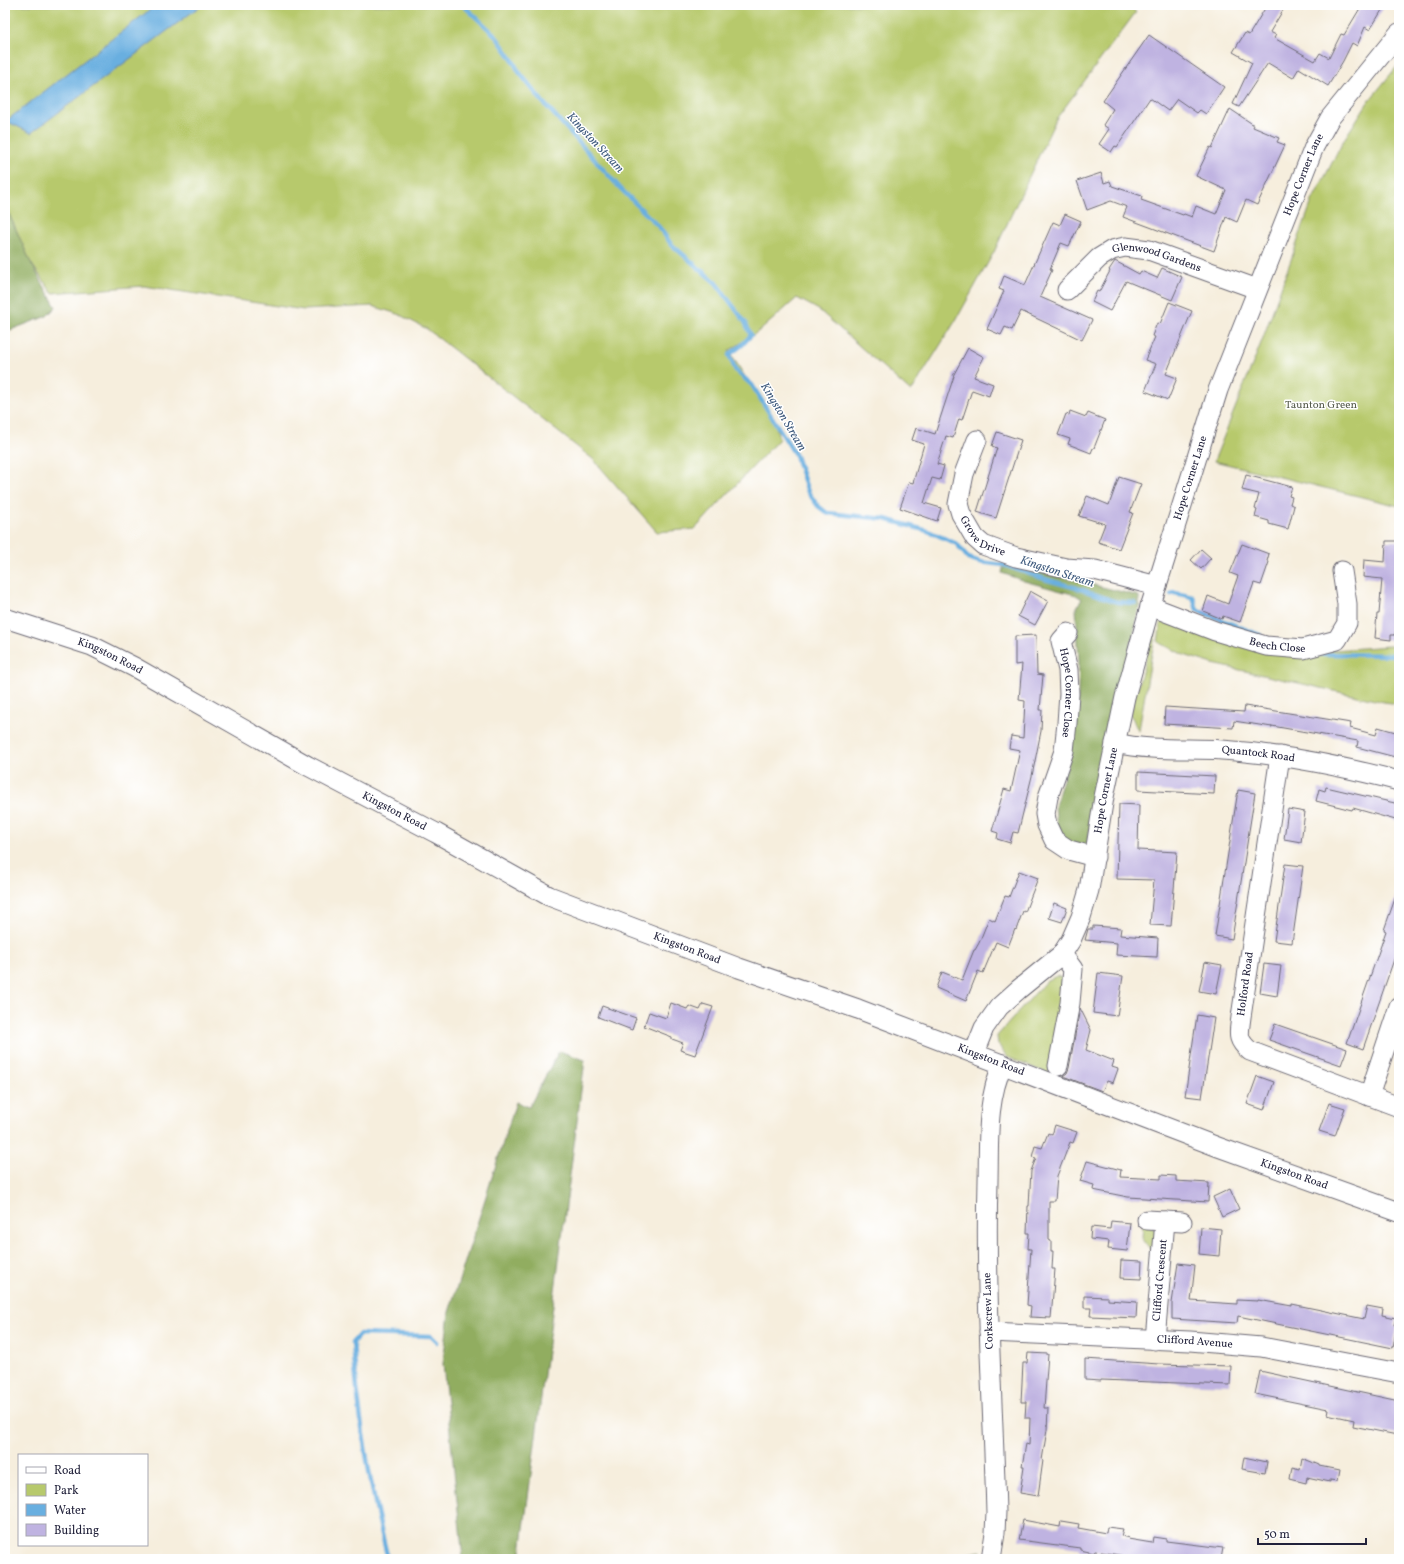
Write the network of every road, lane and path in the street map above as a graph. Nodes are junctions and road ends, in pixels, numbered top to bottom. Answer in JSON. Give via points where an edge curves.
{"nodes":[{"id":1,"x":1399,"y":33,"type":"edge"},
{"id":2,"x":1257,"y":289,"type":"junction"},
{"id":3,"x":1068,"y":291,"type":"dead end"},
{"id":4,"x":977,"y":440,"type":"dead end"},
{"id":5,"x":1342,"y":571,"type":"dead end"},
{"id":6,"x":1157,"y":586,"type":"junction"},
{"id":7,"x":1150,"y":606,"type":"junction"},
{"id":8,"x":5,"y":618,"type":"edge"},
{"id":9,"x":1060,"y":638,"type":"dead end"},
{"id":10,"x":1115,"y":742,"type":"junction"},
{"id":11,"x":1280,"y":756,"type":"junction"},
{"id":12,"x":1399,"y":782,"type":"edge"},
{"id":13,"x":1095,"y":857,"type":"junction"},
{"id":14,"x":1062,"y":954,"type":"junction"},
{"id":15,"x":1399,"y":1006,"type":"edge"},
{"id":16,"x":974,"y":1053,"type":"junction"},
{"id":17,"x":1003,"y":1064,"type":"junction"},
{"id":18,"x":1058,"y":1066,"type":"dead end"},
{"id":19,"x":1369,"y":1096,"type":"junction"},
{"id":20,"x":1399,"y":1107,"type":"edge"},
{"id":21,"x":1399,"y":1212,"type":"edge"},
{"id":22,"x":1165,"y":1221,"type":"dead end"},
{"id":23,"x":989,"y":1332,"type":"junction"},
{"id":24,"x":1155,"y":1340,"type":"junction"},
{"id":25,"x":1399,"y":1373,"type":"edge"},
{"id":26,"x":992,"y":1559,"type":"edge"}],
"edges":[{"from":1,"to":2,"type":"street","name":"Hope Corner Lane","via":[[1330,118],[1314,147]]},
{"from":2,"to":3,"type":"street","name":"Glenwood Gardens","via":[[1149,250],[1125,247],[1112,250],[1099,258]]},
{"from":2,"to":6,"type":"street","name":"Hope Corner Lane","via":[[1218,390]]},
{"from":4,"to":6,"type":"street","name":"Grove Drive","via":[[962,456],[958,504],[960,514],[975,538],[984,545],[1016,557],[1066,568],[1095,570]]},
{"from":5,"to":7,"type":"street","name":"Beech Close","via":[[1347,622],[1336,640],[1302,649],[1266,646],[1215,631]]},
{"from":6,"to":7,"type":"street","name":"Hope Corner Lane"},
{"from":7,"to":10,"type":"street","name":"Hope Corner Lane"},
{"from":8,"to":16,"type":"street","name":"Kingston Road","via":[[92,646],[134,667],[308,766],[549,896]]},
{"from":9,"to":13,"type":"street","name":"Hope Corner Close","via":[[1068,670],[1067,723],[1064,751],[1048,797],[1045,814],[1054,840],[1069,850]]},
{"from":10,"to":11,"type":"street","name":"Quantock Road"},
{"from":10,"to":13,"type":"street","name":"Hope Corner Lane"},
{"from":11,"to":12,"type":"street","name":"Quantock Road","via":[[1328,764]]},
{"from":11,"to":19,"type":"street","name":"Holford Road","via":[[1239,1034],[1242,1043],[1250,1051]]},
{"from":13,"to":14,"type":"street","name":"Hope Corner Lane","via":[[1081,917]]},
{"from":14,"to":16,"type":"street","name":"Hope Corner Lane","via":[[999,1007],[984,1028]]},
{"from":14,"to":18,"type":"street","via":[[1073,969],[1070,1003]]},
{"from":15,"to":19,"type":"street"},
{"from":16,"to":17,"type":"street","name":"Kingston Road"},
{"from":17,"to":21,"type":"street","name":"Kingston Road","via":[[1218,1147]]},
{"from":17,"to":23,"type":"street","name":"Corkscrew Lane","via":[[993,1095],[989,1129]]},
{"from":19,"to":20,"type":"street","name":"Holford Road"},
{"from":22,"to":24,"type":"street","name":"Clifford Crescent"},
{"from":23,"to":24,"type":"street","name":"Clifford Avenue"},
{"from":23,"to":26,"type":"street","name":"Corkscrew Lane","via":[[996,1512]]},
{"from":24,"to":25,"type":"street","name":"Clifford Avenue","via":[[1261,1347]]}]}
